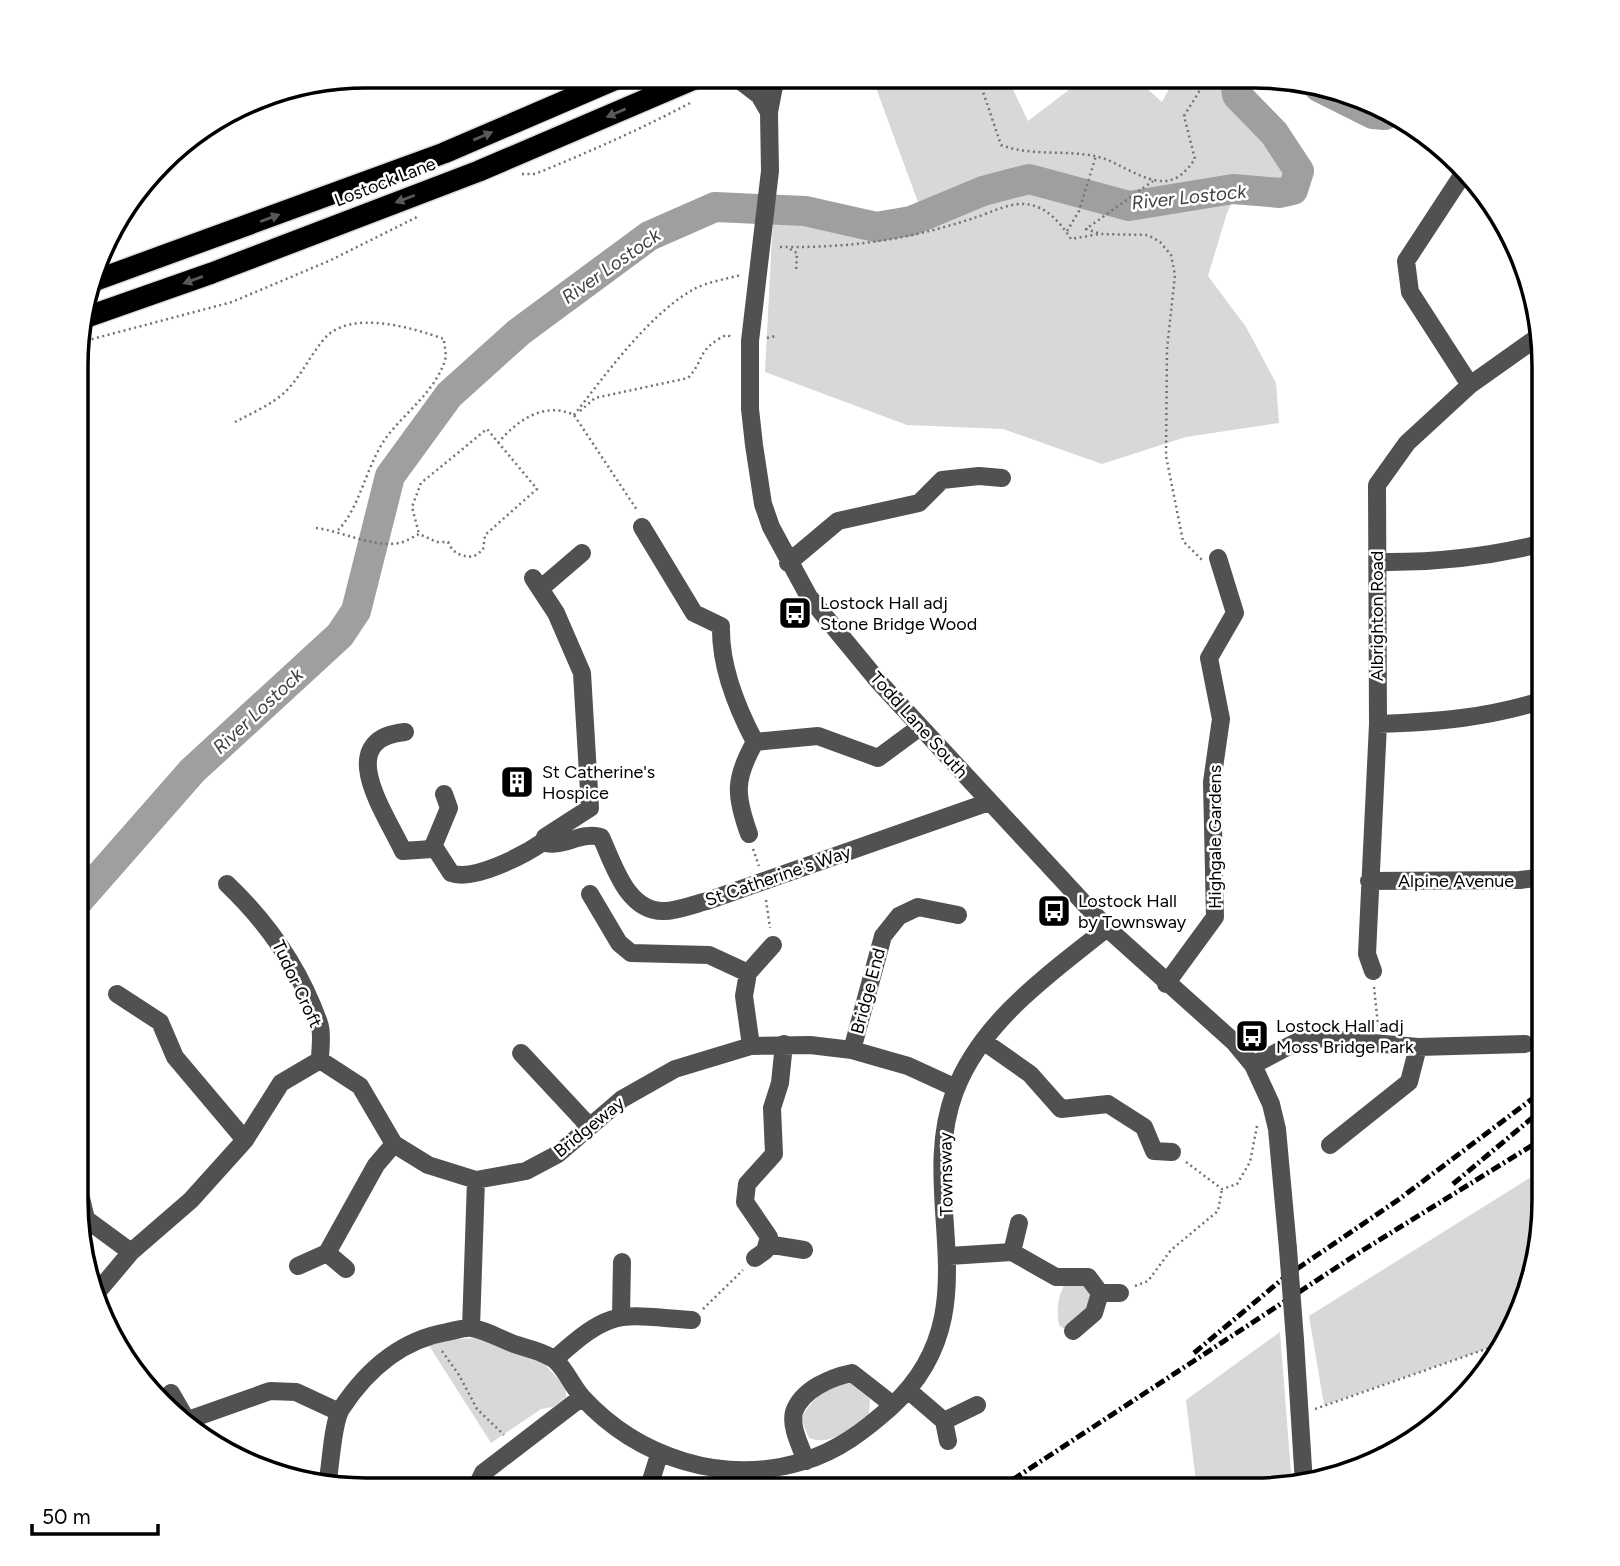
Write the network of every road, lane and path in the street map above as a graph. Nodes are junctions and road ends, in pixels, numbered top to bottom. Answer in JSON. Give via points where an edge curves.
{"nodes":[{"id":1,"x":595,"y":88,"type":"edge"},
{"id":2,"x":673,"y":88,"type":"edge"},
{"id":3,"x":750,"y":88,"type":"edge"},
{"id":4,"x":774,"y":88,"type":"edge"},
{"id":5,"x":982,"y":88,"type":"edge"},
{"id":6,"x":1202,"y":88,"type":"edge"},
{"id":7,"x":693,"y":101,"type":"dead end"},
{"id":8,"x":769,"y":112,"type":"junction"},
{"id":9,"x":1096,"y":156,"type":"junction"},
{"id":10,"x":513,"y":174,"type":"dead end"},
{"id":11,"x":1460,"y":179,"type":"edge"},
{"id":12,"x":1153,"y":181,"type":"junction"},
{"id":13,"x":418,"y":216,"type":"dead end"},
{"id":14,"x":1066,"y":232,"type":"junction"},
{"id":15,"x":1099,"y":233,"type":"junction"},
{"id":16,"x":760,"y":239,"type":"junction"},
{"id":17,"x":787,"y":247,"type":"junction"},
{"id":18,"x":757,"y":270,"type":"junction"},
{"id":19,"x":796,"y":270,"type":"dead end"},
{"id":20,"x":101,"y":278,"type":"edge"},
{"id":21,"x":92,"y":315,"type":"edge"},
{"id":22,"x":89,"y":340,"type":"edge"},
{"id":23,"x":750,"y":341,"type":"junction"},
{"id":24,"x":1531,"y":342,"type":"edge"},
{"id":25,"x":1470,"y":385,"type":"junction"},
{"id":26,"x":575,"y":415,"type":"junction"},
{"id":27,"x":235,"y":422,"type":"dead end"},
{"id":28,"x":498,"y":444,"type":"junction"},
{"id":29,"x":1002,"y":478,"type":"dead end"},
{"id":30,"x":642,"y":527,"type":"joint"},
{"id":31,"x":316,"y":528,"type":"dead end"},
{"id":32,"x":338,"y":530,"type":"junction"},
{"id":33,"x":419,"y":534,"type":"junction"},
{"id":34,"x":1532,"y":546,"type":"edge"},
{"id":35,"x":582,"y":553,"type":"dead end"},
{"id":36,"x":1218,"y":558,"type":"dead end"},
{"id":37,"x":1378,"y":562,"type":"junction"},
{"id":38,"x":788,"y":563,"type":"junction"},
{"id":39,"x":1222,"y":578,"type":"junction"},
{"id":40,"x":1532,"y":704,"type":"edge"},
{"id":41,"x":1377,"y":724,"type":"junction"},
{"id":42,"x":920,"y":727,"type":"junction"},
{"id":43,"x":405,"y":732,"type":"dead end"},
{"id":44,"x":755,"y":742,"type":"junction"},
{"id":45,"x":444,"y":794,"type":"dead end"},
{"id":46,"x":989,"y":802,"type":"junction"},
{"id":47,"x":749,"y":834,"type":"dead end"},
{"id":48,"x":543,"y":842,"type":"junction"},
{"id":49,"x":433,"y":845,"type":"junction"},
{"id":50,"x":1532,"y":878,"type":"edge"},
{"id":51,"x":1368,"y":881,"type":"junction"},
{"id":52,"x":228,"y":884,"type":"dead end"},
{"id":53,"x":590,"y":894,"type":"dead end"},
{"id":54,"x":958,"y":915,"type":"dead end"},
{"id":55,"x":1107,"y":928,"type":"junction"},
{"id":56,"x":772,"y":945,"type":"dead end"},
{"id":57,"x":1373,"y":971,"type":"joint"},
{"id":58,"x":748,"y":973,"type":"junction"},
{"id":59,"x":1166,"y":984,"type":"junction"},
{"id":60,"x":117,"y":994,"type":"dead end"},
{"id":61,"x":983,"y":1041,"type":"junction"},
{"id":62,"x":1379,"y":1043,"type":"junction"},
{"id":63,"x":784,"y":1044,"type":"junction"},
{"id":64,"x":1525,"y":1044,"type":"dead end"},
{"id":65,"x":751,"y":1046,"type":"junction"},
{"id":66,"x":1418,"y":1047,"type":"junction"},
{"id":67,"x":852,"y":1050,"type":"junction"},
{"id":68,"x":521,"y":1053,"type":"dead end"},
{"id":69,"x":320,"y":1060,"type":"junction"},
{"id":70,"x":1253,"y":1065,"type":"junction"},
{"id":71,"x":956,"y":1088,"type":"junction"},
{"id":72,"x":589,"y":1126,"type":"junction"},
{"id":73,"x":1260,"y":1136,"type":"dead end"},
{"id":74,"x":244,"y":1140,"type":"junction"},
{"id":75,"x":394,"y":1144,"type":"junction"},
{"id":76,"x":1330,"y":1145,"type":"dead end"},
{"id":77,"x":1172,"y":1152,"type":"joint"},
{"id":78,"x":476,"y":1180,"type":"junction"},
{"id":79,"x":1222,"y":1189,"type":"junction"},
{"id":80,"x":88,"y":1221,"type":"edge"},
{"id":81,"x":1019,"y":1223,"type":"dead end"},
{"id":82,"x":804,"y":1250,"type":"dead end"},
{"id":83,"x":761,"y":1251,"type":"junction"},
{"id":84,"x":131,"y":1252,"type":"junction"},
{"id":85,"x":1012,"y":1252,"type":"junction"},
{"id":86,"x":327,"y":1254,"type":"junction"},
{"id":87,"x":949,"y":1256,"type":"junction"},
{"id":88,"x":622,"y":1262,"type":"dead end"},
{"id":89,"x":298,"y":1266,"type":"dead end"},
{"id":90,"x":346,"y":1269,"type":"dead end"},
{"id":91,"x":101,"y":1287,"type":"edge"},
{"id":92,"x":1100,"y":1293,"type":"junction"},
{"id":93,"x":1119,"y":1293,"type":"joint"},
{"id":94,"x":621,"y":1315,"type":"junction"},
{"id":95,"x":692,"y":1320,"type":"joint"},
{"id":96,"x":471,"y":1328,"type":"junction"},
{"id":97,"x":1073,"y":1331,"type":"dead end"},
{"id":98,"x":429,"y":1335,"type":"junction"},
{"id":99,"x":1490,"y":1347,"type":"edge"},
{"id":100,"x":555,"y":1359,"type":"junction"},
{"id":101,"x":909,"y":1391,"type":"junction"},
{"id":102,"x":172,"y":1393,"type":"dead end"},
{"id":103,"x":582,"y":1397,"type":"junction"},
{"id":104,"x":892,"y":1405,"type":"junction"},
{"id":105,"x":977,"y":1405,"type":"dead end"},
{"id":106,"x":1324,"y":1405,"type":"dead end"},
{"id":107,"x":180,"y":1407,"type":"edge"},
{"id":108,"x":339,"y":1412,"type":"junction"},
{"id":109,"x":193,"y":1418,"type":"edge"},
{"id":110,"x":944,"y":1421,"type":"junction"},
{"id":111,"x":948,"y":1441,"type":"dead end"},
{"id":112,"x":516,"y":1445,"type":"junction"},
{"id":113,"x":659,"y":1455,"type":"junction"},
{"id":114,"x":806,"y":1461,"type":"junction"},
{"id":115,"x":767,"y":1470,"type":"junction"},
{"id":116,"x":1303,"y":1474,"type":"edge"},
{"id":117,"x":328,"y":1476,"type":"edge"},
{"id":118,"x":481,"y":1478,"type":"edge"},
{"id":119,"x":652,"y":1478,"type":"edge"},
{"id":120,"x":769,"y":1478,"type":"edge"}],
"edges":[{"from":20,"to":1,"type":"highway","name":"Lostock Lane","one_way":true,"via":[[443,153]]},
{"from":2,"to":21,"type":"highway","name":"Lostock Lane","one_way":true,"via":[[479,171]]},
{"from":3,"to":8,"type":"street"},
{"from":4,"to":8,"type":"street","name":"Todd Lane South"},
{"from":5,"to":9,"type":"path","via":[[1001,145],[1017,151]]},
{"from":6,"to":12,"type":"path","via":[[1184,116],[1195,159],[1170,181]]},
{"from":7,"to":10,"type":"path","via":[[663,120],[535,174]]},
{"from":8,"to":16,"type":"street","name":"Todd Lane South","via":[[770,171]]},
{"from":9,"to":12,"type":"path"},
{"from":9,"to":14,"type":"path","via":[[1079,211]]},
{"from":11,"to":25,"type":"street","via":[[1406,261],[1409,292]]},
{"from":12,"to":15,"type":"path","via":[[1086,229]]},
{"from":13,"to":22,"type":"path","via":[[232,302]]},
{"from":14,"to":15,"type":"path","via":[[1071,239]]},
{"from":14,"to":17,"type":"path","via":[[1052,215],[1030,204],[889,242]]},
{"from":15,"to":39,"type":"path","via":[[1148,236],[1171,254],[1175,275],[1166,382],[1166,456],[1183,541]]},
{"from":16,"to":17,"type":"path"},
{"from":16,"to":18,"type":"street","name":"Todd Lane South"},
{"from":17,"to":19,"type":"path","via":[[797,253]]},
{"from":18,"to":23,"type":"street","name":"Todd Lane South"},
{"from":18,"to":26,"type":"path","via":[[695,288],[663,313]]},
{"from":23,"to":26,"type":"path","via":[[726,335],[703,351],[688,378],[595,398]]},
{"from":23,"to":38,"type":"street","name":"Todd Lane South","via":[[750,409],[763,504]]},
{"from":24,"to":25,"type":"street","name":"Albrighton Road"},
{"from":25,"to":37,"type":"street","name":"Albrighton Road","via":[[1407,443],[1377,485]]},
{"from":26,"to":28,"type":"path","via":[[562,409],[535,414],[515,425]]},
{"from":26,"to":30,"type":"path","via":[[635,503]]},
{"from":27,"to":32,"type":"path","via":[[284,393],[326,336],[349,326],[372,322],[444,339],[446,359],[419,403],[388,435],[360,485],[349,520]]},
{"from":28,"to":33,"type":"path","via":[[487,429],[421,483],[412,507]]},
{"from":28,"to":33,"type":"path","via":[[537,489],[485,535],[483,550],[472,557],[460,556],[448,542]]},
{"from":29,"to":38,"type":"street","via":[[942,480],[919,503],[838,521]]},
{"from":30,"to":44,"type":"street","via":[[694,613],[721,626],[720,652]]},
{"from":31,"to":32,"type":"path"},
{"from":32,"to":33,"type":"path","via":[[380,543],[400,543]]},
{"from":34,"to":37,"type":"street","via":[[1434,563]]},
{"from":35,"to":48,"type":"street","via":[[536,583],[556,613],[582,673],[590,808]]},
{"from":36,"to":39,"type":"street","name":"Highgale Gardens"},
{"from":37,"to":41,"type":"street","name":"Albrighton Road"},
{"from":38,"to":42,"type":"street","name":"Todd Lane South","via":[[816,605]]},
{"from":39,"to":59,"type":"street","name":"Highgale Gardens","via":[[1235,613],[1209,658],[1221,719],[1212,782],[1215,917]]},
{"from":40,"to":41,"type":"street","via":[[1454,721]]},
{"from":41,"to":51,"type":"street","name":"Albrighton Road"},
{"from":42,"to":44,"type":"street","via":[[878,758],[818,736]]},
{"from":42,"to":46,"type":"street","name":"Todd Lane South"},
{"from":43,"to":49,"type":"street","via":[[387,734],[374,742],[366,773],[403,851],[432,849]]},
{"from":44,"to":47,"type":"street","via":[[743,764],[737,790]]},
{"from":45,"to":49,"type":"street","via":[[449,808]]},
{"from":46,"to":48,"type":"street","name":"St Catherine's Way","via":[[667,912],[653,911],[629,895],[601,837],[584,834]]},
{"from":46,"to":55,"type":"street","name":"Todd Lane South"},
{"from":48,"to":49,"type":"street","via":[[467,876],[451,873]]},
{"from":50,"to":51,"type":"street","name":"Alpine Avenue"},
{"from":51,"to":57,"type":"street","name":"Albrighton Road","via":[[1367,954]]},
{"from":52,"to":69,"type":"street","name":"Tudor Croft","via":[[281,944],[320,1025]]},
{"from":53,"to":58,"type":"street","via":[[619,943],[631,953],[709,955]]},
{"from":54,"to":67,"type":"street","name":"Bridge End","via":[[918,907],[899,916],[883,936]]},
{"from":55,"to":59,"type":"street","name":"Todd Lane South"},
{"from":55,"to":61,"type":"street","name":"Townsway","via":[[1034,986]]},
{"from":56,"to":58,"type":"street"},
{"from":57,"to":62,"type":"path"},
{"from":58,"to":65,"type":"street","via":[[744,996]]},
{"from":59,"to":70,"type":"street","name":"Todd Lane South","via":[[1234,1042]]},
{"from":60,"to":74,"type":"street","via":[[160,1022],[175,1057]]},
{"from":61,"to":71,"type":"street","name":"Townsway"},
{"from":61,"to":77,"type":"street","via":[[1030,1074],[1061,1109],[1108,1104],[1144,1127],[1154,1151]]},
{"from":62,"to":66,"type":"street"},
{"from":62,"to":70,"type":"street","via":[[1306,1037]]},
{"from":63,"to":65,"type":"street","name":"Bridgeway"},
{"from":63,"to":67,"type":"street","name":"Bridgeway"},
{"from":63,"to":83,"type":"street","via":[[772,1108],[774,1154],[747,1184],[745,1202],[769,1237]]},
{"from":64,"to":66,"type":"street"},
{"from":65,"to":72,"type":"street","name":"Bridgeway","via":[[675,1069],[622,1099]]},
{"from":66,"to":76,"type":"street","via":[[1409,1082]]},
{"from":67,"to":71,"type":"street","name":"Bridgeway","via":[[908,1066]]},
{"from":68,"to":72,"type":"street"},
{"from":69,"to":74,"type":"street","via":[[281,1083]]},
{"from":69,"to":75,"type":"street","name":"Bridgeway","via":[[360,1086]]},
{"from":70,"to":116,"type":"street","name":"Todd Lane South","bridge":true,"via":[[1277,1129]]},
{"from":71,"to":87,"type":"street","name":"Townsway","via":[[946,1121],[944,1155]]},
{"from":72,"to":78,"type":"street","name":"Bridgeway","via":[[558,1154],[526,1171]]},
{"from":73,"to":79,"type":"path","via":[[1257,1126],[1250,1162],[1237,1184]]},
{"from":74,"to":84,"type":"street","via":[[191,1200]]},
{"from":75,"to":78,"type":"street","name":"Bridgeway","via":[[428,1165]]},
{"from":75,"to":86,"type":"street","via":[[376,1165]]},
{"from":77,"to":79,"type":"path"},
{"from":78,"to":96,"type":"street"},
{"from":79,"to":93,"type":"path","via":[[1218,1211],[1171,1250],[1148,1281]]},
{"from":80,"to":84,"type":"street"},
{"from":81,"to":85,"type":"street"},
{"from":82,"to":83,"type":"street"},
{"from":83,"to":95,"type":"path"},
{"from":84,"to":91,"type":"street"},
{"from":85,"to":87,"type":"street"},
{"from":85,"to":92,"type":"street","via":[[1056,1277],[1088,1277]]},
{"from":86,"to":89,"type":"street"},
{"from":86,"to":90,"type":"street"},
{"from":87,"to":101,"type":"street","name":"Townsway","via":[[946,1304],[938,1336]]},
{"from":88,"to":94,"type":"street"},
{"from":92,"to":93,"type":"street"},
{"from":92,"to":97,"type":"street","via":[[1094,1313]]},
{"from":94,"to":95,"type":"street"},
{"from":94,"to":100,"type":"street","via":[[585,1332]]},
{"from":96,"to":98,"type":"street"},
{"from":96,"to":100,"type":"street"},
{"from":98,"to":108,"type":"street","via":[[390,1353]]},
{"from":98,"to":112,"type":"path","via":[[477,1409]]},
{"from":99,"to":106,"type":"path"},
{"from":100,"to":103,"type":"street","name":"Townsway"},
{"from":101,"to":104,"type":"street","name":"Townsway"},
{"from":101,"to":110,"type":"street"},
{"from":102,"to":107,"type":"street"},
{"from":103,"to":112,"type":"street"},
{"from":103,"to":113,"type":"street","name":"Townsway","via":[[621,1432]]},
{"from":104,"to":114,"type":"street","name":"Townsway","via":[[868,1428]]},
{"from":104,"to":114,"type":"street","via":[[852,1373],[831,1377],[794,1412],[795,1431]]},
{"from":105,"to":110,"type":"street"},
{"from":108,"to":109,"type":"street","via":[[296,1392],[270,1391]]},
{"from":108,"to":117,"type":"street"},
{"from":110,"to":111,"type":"street"},
{"from":112,"to":118,"type":"street"},
{"from":113,"to":115,"type":"street","name":"Townsway","via":[[713,1468]]},
{"from":113,"to":119,"type":"street"},
{"from":114,"to":115,"type":"street","name":"Townsway"},
{"from":115,"to":120,"type":"street"}]}
